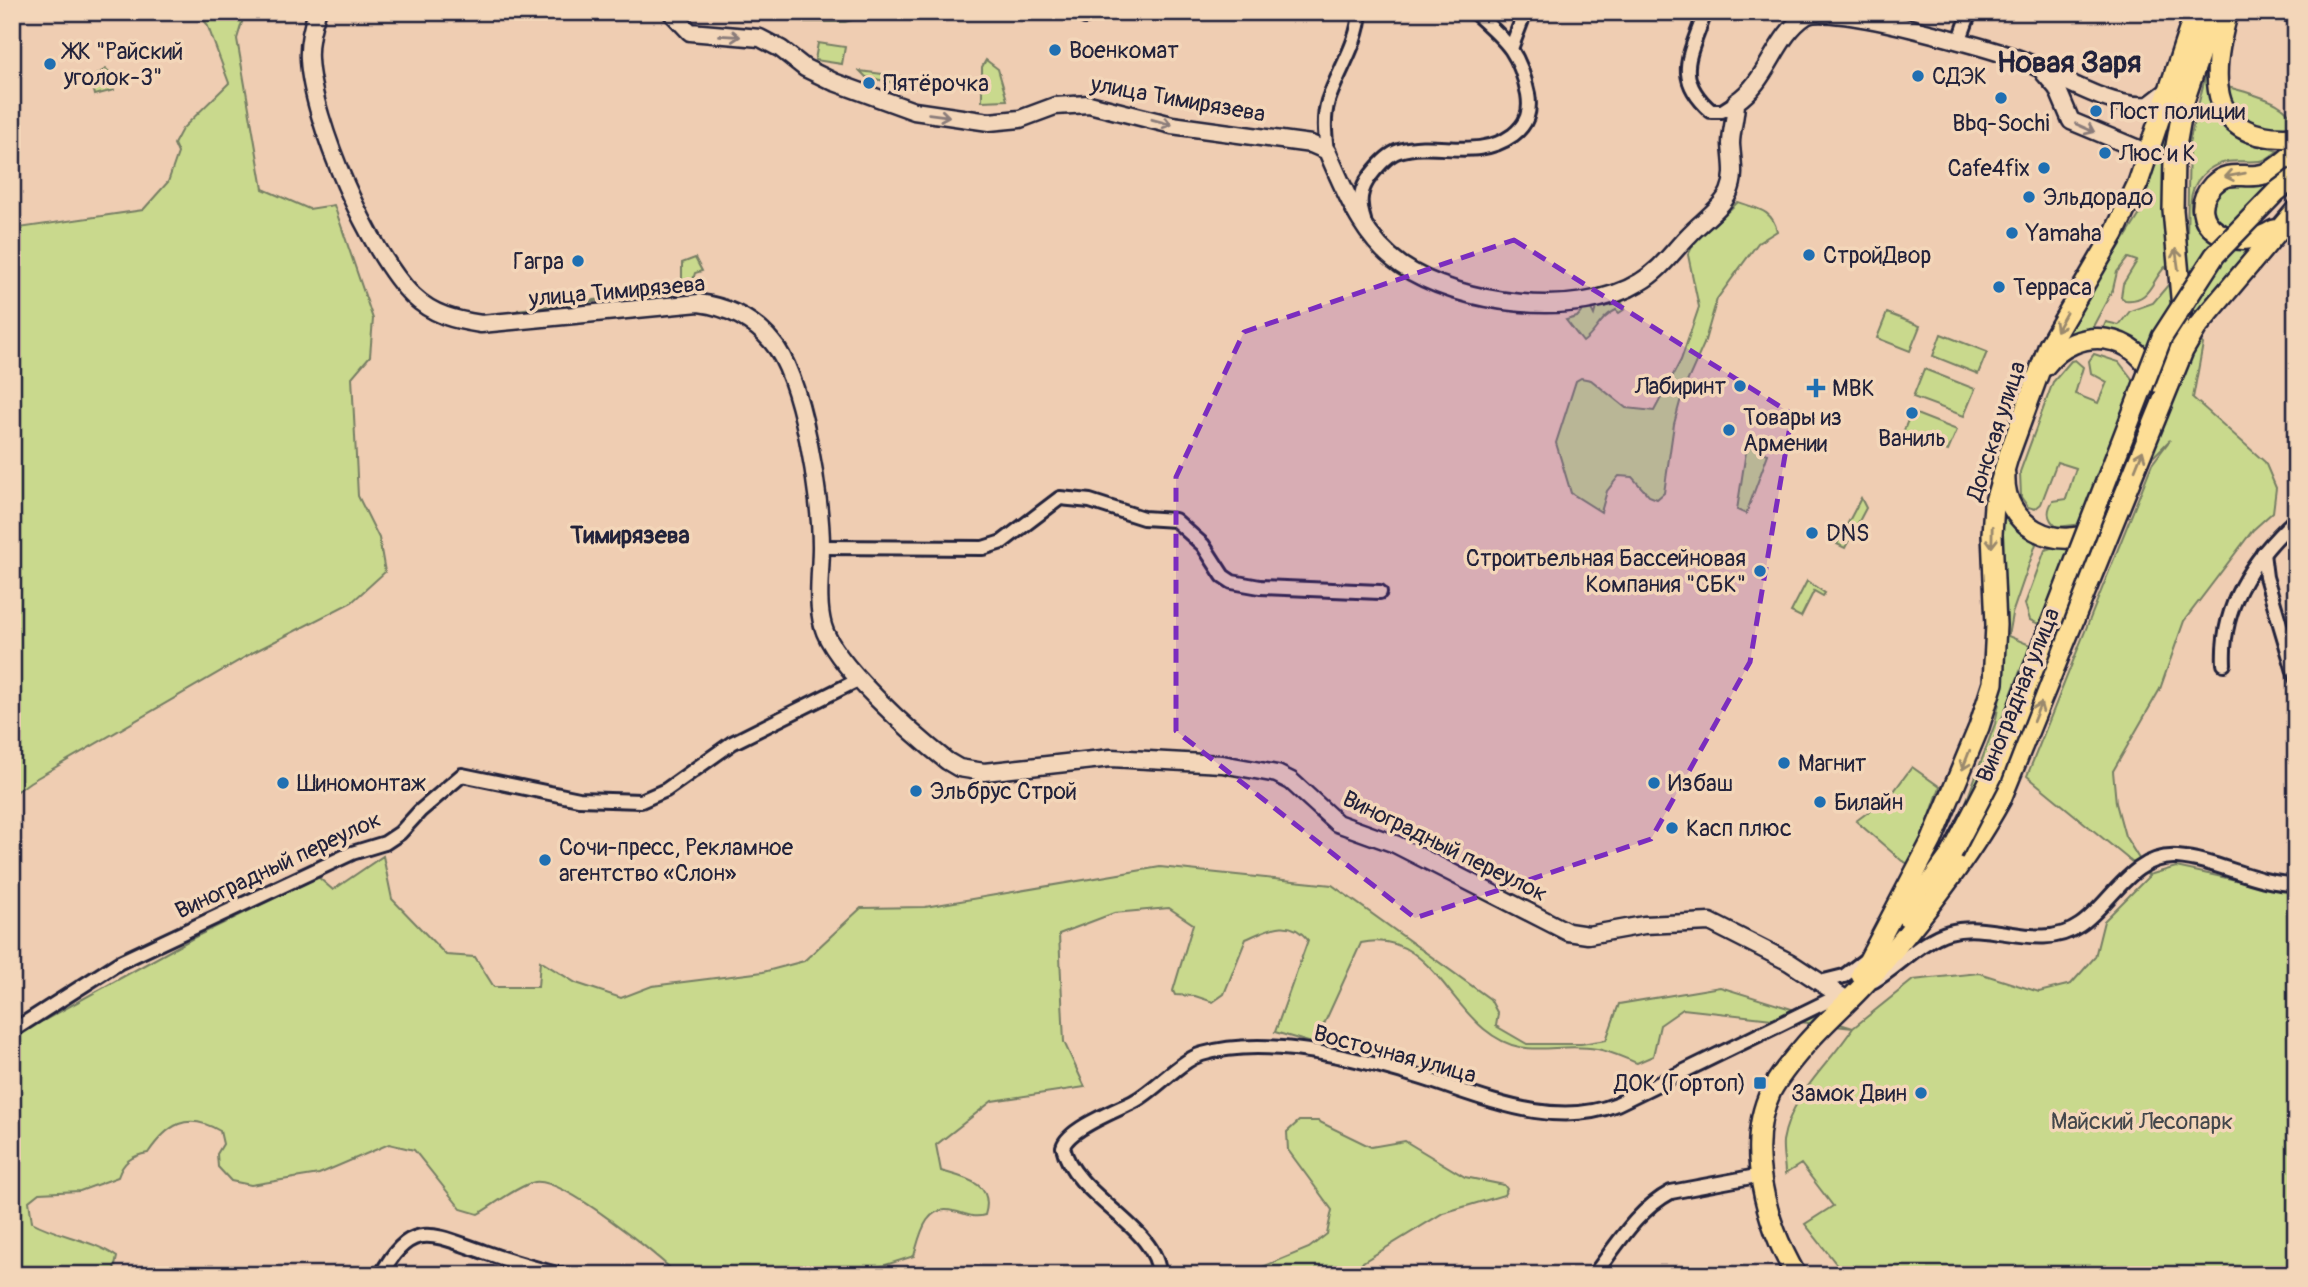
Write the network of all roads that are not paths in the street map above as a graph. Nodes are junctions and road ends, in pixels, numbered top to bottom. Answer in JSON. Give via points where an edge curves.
{"nodes":[{"id":1,"x":317,"y":12,"type":"edge"},
{"id":2,"x":671,"y":12,"type":"edge"},
{"id":3,"x":1081,"y":12,"type":"edge"},
{"id":4,"x":1103,"y":12,"type":"edge"},
{"id":5,"x":1360,"y":12,"type":"edge"},
{"id":6,"x":1474,"y":12,"type":"edge"},
{"id":7,"x":1525,"y":12,"type":"edge"},
{"id":8,"x":1706,"y":12,"type":"edge"},
{"id":9,"x":1970,"y":12,"type":"edge"},
{"id":10,"x":2195,"y":12,"type":"edge"},
{"id":11,"x":2214,"y":12,"type":"edge"},
{"id":12,"x":2228,"y":12,"type":"edge"},
{"id":13,"x":2278,"y":12,"type":"edge"},
{"id":14,"x":1809,"y":13,"type":"edge"},
{"id":15,"x":2296,"y":16,"type":"edge"},
{"id":16,"x":1959,"y":42,"type":"junction"},
{"id":17,"x":1512,"y":46,"type":"junction"},
{"id":18,"x":2040,"y":69,"type":"junction"},
{"id":19,"x":2083,"y":88,"type":"junction"},
{"id":20,"x":2170,"y":89,"type":"junction"},
{"id":21,"x":1736,"y":103,"type":"junction"},
{"id":22,"x":2064,"y":103,"type":"junction"},
{"id":23,"x":2296,"y":137,"type":"edge"},
{"id":24,"x":1327,"y":151,"type":"junction"},
{"id":25,"x":2296,"y":152,"type":"edge"},
{"id":26,"x":2148,"y":153,"type":"junction"},
{"id":27,"x":2296,"y":177,"type":"edge"},
{"id":28,"x":2296,"y":210,"type":"edge"},
{"id":29,"x":2281,"y":226,"type":"junction"},
{"id":30,"x":1373,"y":239,"type":"junction"},
{"id":31,"x":2039,"y":377,"type":"junction"},
{"id":32,"x":2154,"y":421,"type":"junction"},
{"id":33,"x":2008,"y":457,"type":"junction"},
{"id":34,"x":2123,"y":499,"type":"junction"},
{"id":35,"x":2296,"y":519,"type":"edge"},
{"id":36,"x":821,"y":547,"type":"junction"},
{"id":37,"x":2263,"y":553,"type":"junction"},
{"id":38,"x":1380,"y":592,"type":"dead end"},
{"id":39,"x":2292,"y":651,"type":"edge"},
{"id":40,"x":2224,"y":664,"type":"dead end"},
{"id":41,"x":2296,"y":678,"type":"edge"},
{"id":42,"x":860,"y":679,"type":"junction"},
{"id":43,"x":2296,"y":884,"type":"edge"},
{"id":44,"x":1873,"y":953,"type":"junction"},
{"id":45,"x":1820,"y":982,"type":"junction"},
{"id":46,"x":1847,"y":996,"type":"junction"},
{"id":47,"x":12,"y":1019,"type":"edge"},
{"id":48,"x":25,"y":1024,"type":"junction"},
{"id":49,"x":12,"y":1031,"type":"edge"},
{"id":50,"x":1762,"y":1175,"type":"junction"},
{"id":51,"x":381,"y":1275,"type":"edge"},
{"id":52,"x":562,"y":1275,"type":"edge"},
{"id":53,"x":1159,"y":1275,"type":"edge"},
{"id":54,"x":1594,"y":1275,"type":"edge"},
{"id":55,"x":1796,"y":1275,"type":"edge"}],
"edges":[{"from":1,"to":36,"type":"street","name":"улица Тимирязева","via":[[309,60],[316,105],[372,237],[414,297],[451,320],[481,324],[699,303],[724,306],[773,343],[789,372],[816,477]]},
{"from":2,"to":24,"type":"street","name":"улица Тимирязева","one_way":true,"via":[[690,32],[760,38],[814,73],[915,111],[989,122],[1020,119],[1055,106],[1089,104],[1172,125],[1311,144]]},
{"from":3,"to":4,"type":"street","via":[[1085,17]]},
{"from":5,"to":24,"type":"street","via":[[1355,39],[1327,103]]},
{"from":6,"to":17,"type":"street"},
{"from":7,"to":17,"type":"street"},
{"from":8,"to":21,"type":"street","via":[[1687,82],[1711,111]]},
{"from":9,"to":16,"type":"street"},
{"from":10,"to":20,"type":"main road","name":"Донская улица"},
{"from":32,"to":11,"type":"main road","one_way":true,"via":[[2182,308],[2173,210],[2174,157],[2184,101]]},
{"from":12,"to":23,"type":"main road","via":[[2214,76],[2226,111],[2255,134]]},
{"from":13,"to":15,"type":"street"},
{"from":14,"to":16,"type":"street","via":[[1878,22]]},
{"from":14,"to":21,"type":"street","via":[[1795,26],[1754,88]]},
{"from":16,"to":18,"type":"street"},
{"from":17,"to":30,"type":"street","via":[[1531,109],[1523,128],[1486,149],[1418,147],[1396,151],[1372,173],[1360,196]]},
{"from":18,"to":19,"type":"street"},
{"from":18,"to":22,"type":"street"},
{"from":19,"to":20,"type":"street","via":[[2139,106],[2155,102]]},
{"from":19,"to":22,"type":"street","via":[[2070,93]]},
{"from":20,"to":26,"type":"main road","name":"Донская улица"},
{"from":21,"to":30,"type":"street","via":[[1729,193],[1657,271],[1614,293],[1537,305],[1493,300],[1426,278],[1401,265]]},
{"from":22,"to":26,"type":"street","one_way":true,"via":[[2068,117],[2079,126]]},
{"from":24,"to":30,"type":"street","via":[[1357,217]]},
{"from":25,"to":29,"type":"main road","one_way":true,"via":[[2264,174],[2224,177],[2211,187],[2203,205],[2210,225],[2232,240],[2253,239]]},
{"from":26,"to":31,"type":"main road","name":"Донская улица","one_way":true,"via":[[2114,234],[2049,345]]},
{"from":27,"to":46,"type":"main road","bridge":true,"via":[[2215,256],[2162,337],[1992,776],[1952,853]]},
{"from":28,"to":29,"type":"main road","name":"Виноградная улица"},
{"from":29,"to":32,"type":"main road","name":"Виноградная улица","via":[[2197,327]]},
{"from":31,"to":32,"type":"main road","via":[[2052,358],[2071,343],[2094,338],[2118,341],[2138,354],[2153,373],[2158,396]]},
{"from":31,"to":33,"type":"main road","name":"Донская улица"},
{"from":34,"to":32,"type":"main road","name":"Виноградная улица","one_way":true},
{"from":33,"to":34,"type":"main road","via":[[2004,481],[2010,504],[2024,523],[2045,536],[2068,539],[2092,534],[2111,519]]},
{"from":33,"to":44,"type":"main road","name":"Донская улица","one_way":true,"via":[[1994,505],[1992,534],[1993,683],[1932,840]]},
{"from":46,"to":34,"type":"main road","name":"Виноградная улица","one_way":true,"via":[[1871,978],[1954,875],[2001,799]]},
{"from":35,"to":37,"type":"street"},
{"from":36,"to":38,"type":"street","via":[[983,548],[1002,542],[1060,498],[1090,501],[1143,518],[1175,520],[1203,545],[1232,582]]},
{"from":36,"to":42,"type":"street","name":"улица Тимирязева","via":[[822,625],[829,642]]},
{"from":37,"to":39,"type":"street","via":[[2266,577]]},
{"from":37,"to":40,"type":"street","via":[[2236,596],[2223,638]]},
{"from":39,"to":41,"type":"street"},
{"from":42,"to":45,"type":"street","name":"Виноградный переулок","via":[[932,749],[959,768],[984,772],[1111,758],[1222,764],[1277,774],[1292,781],[1337,823],[1395,844],[1567,932],[1588,935],[1644,925],[1710,922],[1749,939]]},
{"from":42,"to":48,"type":"street","name":"Виноградный переулок","via":[[732,743],[666,790],[641,801],[579,799],[461,775],[384,843],[352,853],[120,962]]},
{"from":43,"to":46,"type":"street","via":[[2261,881],[2175,856],[2146,864],[2068,931],[2034,938],[1974,930],[1948,932]]},
{"from":44,"to":45,"type":"street","via":[[1844,976]]},
{"from":44,"to":46,"type":"main road","name":"Донская улица"},
{"from":45,"to":46,"type":"street","name":"Виноградный переулок"},
{"from":46,"to":50,"type":"main road","name":"Виноградная улица","via":[[1771,1092],[1759,1141]]},
{"from":46,"to":53,"type":"street","name":"Восточная улица","via":[[1600,1112],[1581,1115],[1494,1103],[1420,1077],[1294,1049],[1231,1047],[1200,1055],[1142,1097],[1070,1134],[1063,1147],[1080,1180],[1144,1243],[1159,1266]]},
{"from":47,"to":48,"type":"street"},
{"from":48,"to":49,"type":"street","name":"Виноградный переулок"},
{"from":50,"to":54,"type":"street","via":[[1661,1197],[1632,1224]]},
{"from":50,"to":55,"type":"main road","name":"Виноградная улица","via":[[1774,1226]]},
{"from":51,"to":52,"type":"street","via":[[394,1251],[410,1239],[441,1235]]}]}
